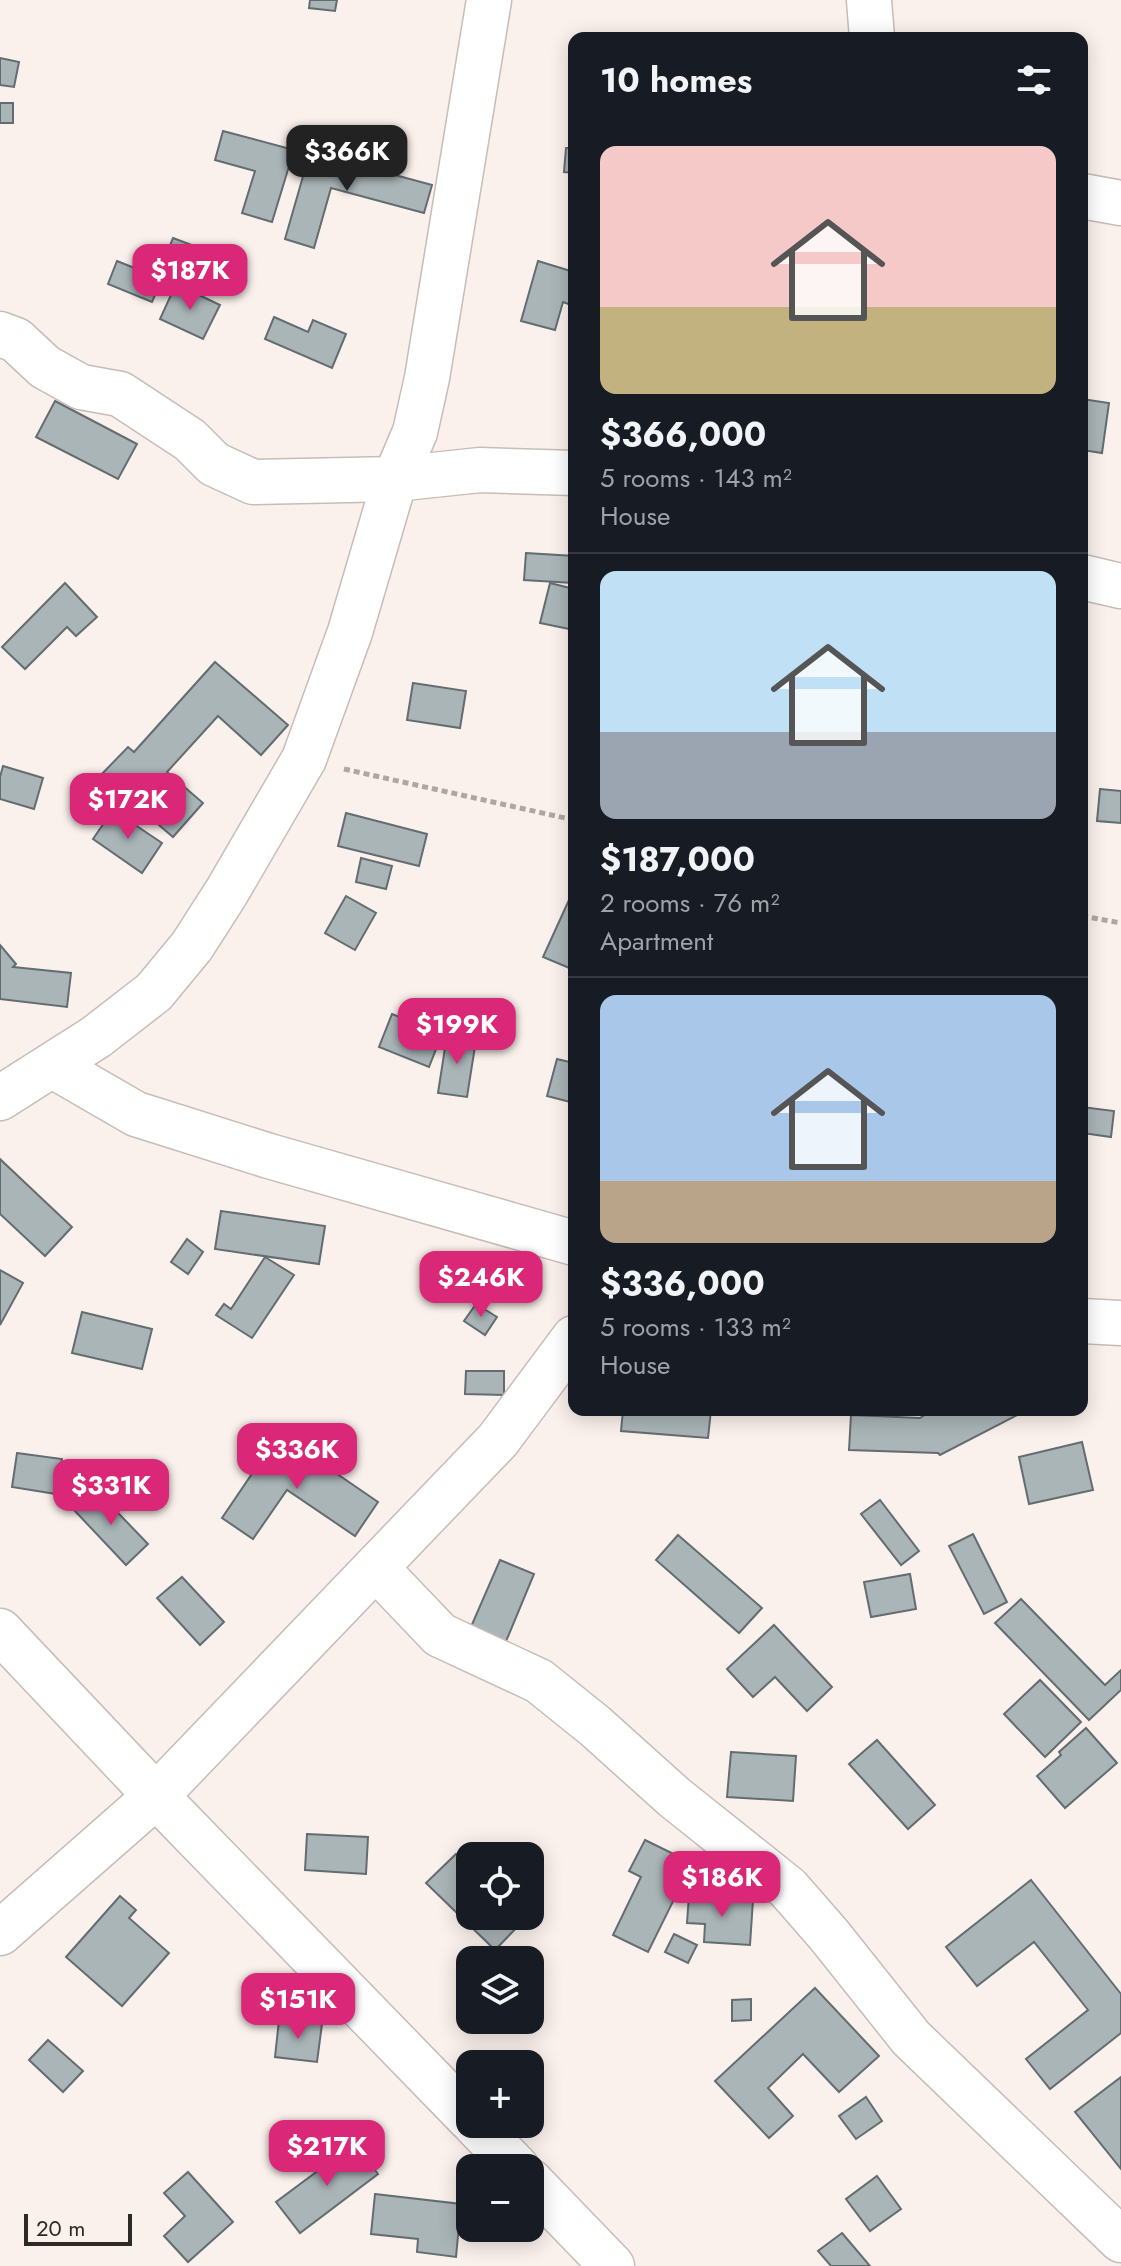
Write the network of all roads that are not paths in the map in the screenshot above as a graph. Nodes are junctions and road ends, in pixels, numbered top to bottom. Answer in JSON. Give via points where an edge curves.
{"nodes":[{"id":1,"x":489,"y":0,"type":"edge"},
{"id":2,"x":869,"y":0,"type":"edge"},
{"id":3,"x":872,"y":32,"type":"edge"},
{"id":4,"x":1088,"y":197,"type":"edge"},
{"id":5,"x":1121,"y":203,"type":"edge"},
{"id":6,"x":0,"y":334,"type":"edge"},
{"id":7,"x":568,"y":473,"type":"edge"},
{"id":8,"x":395,"y":479,"type":"junction"},
{"id":9,"x":1088,"y":578,"type":"edge"},
{"id":10,"x":1121,"y":586,"type":"edge"},
{"id":11,"x":19,"y":1079,"type":"edge"},
{"id":12,"x":568,"y":1241,"type":"edge"},
{"id":13,"x":1088,"y":1321,"type":"edge"},
{"id":14,"x":1121,"y":1323,"type":"edge"},
{"id":15,"x":568,"y":1346,"type":"edge"},
{"id":16,"x":376,"y":1568,"type":"junction"},
{"id":17,"x":0,"y":1631,"type":"edge"},
{"id":18,"x":156,"y":1796,"type":"junction"},
{"id":19,"x":0,"y":1933,"type":"edge"},
{"id":20,"x":456,"y":2105,"type":"edge"},
{"id":21,"x":488,"y":2138,"type":"edge"},
{"id":22,"x":504,"y":2154,"type":"edge"},
{"id":23,"x":544,"y":2196,"type":"edge"},
{"id":24,"x":1121,"y":2240,"type":"edge"},
{"id":25,"x":612,"y":2266,"type":"edge"}],
"edges":[{"from":1,"to":8,"type":"street","via":[[427,378],[415,432]]},
{"from":2,"to":3,"type":"street"},
{"from":4,"to":5,"type":"street"},
{"from":6,"to":8,"type":"street","via":[[81,387],[120,394],[190,440],[214,464],[253,482]]},
{"from":7,"to":8,"type":"street","via":[[480,470]]},
{"from":8,"to":11,"type":"street","via":[[350,632],[304,759],[192,946],[154,992],[96,1037]]},
{"from":9,"to":10,"type":"street"},
{"from":11,"to":12,"type":"street"},
{"from":13,"to":14,"type":"street"},
{"from":15,"to":16,"type":"street","via":[[498,1440]]},
{"from":16,"to":18,"type":"street"},
{"from":16,"to":24,"type":"street","via":[[440,1635],[539,1681],[788,1888],[911,2038]]},
{"from":17,"to":18,"type":"street"},
{"from":18,"to":19,"type":"street"},
{"from":18,"to":20,"type":"street"},
{"from":21,"to":22,"type":"street"},
{"from":23,"to":25,"type":"street"}]}
